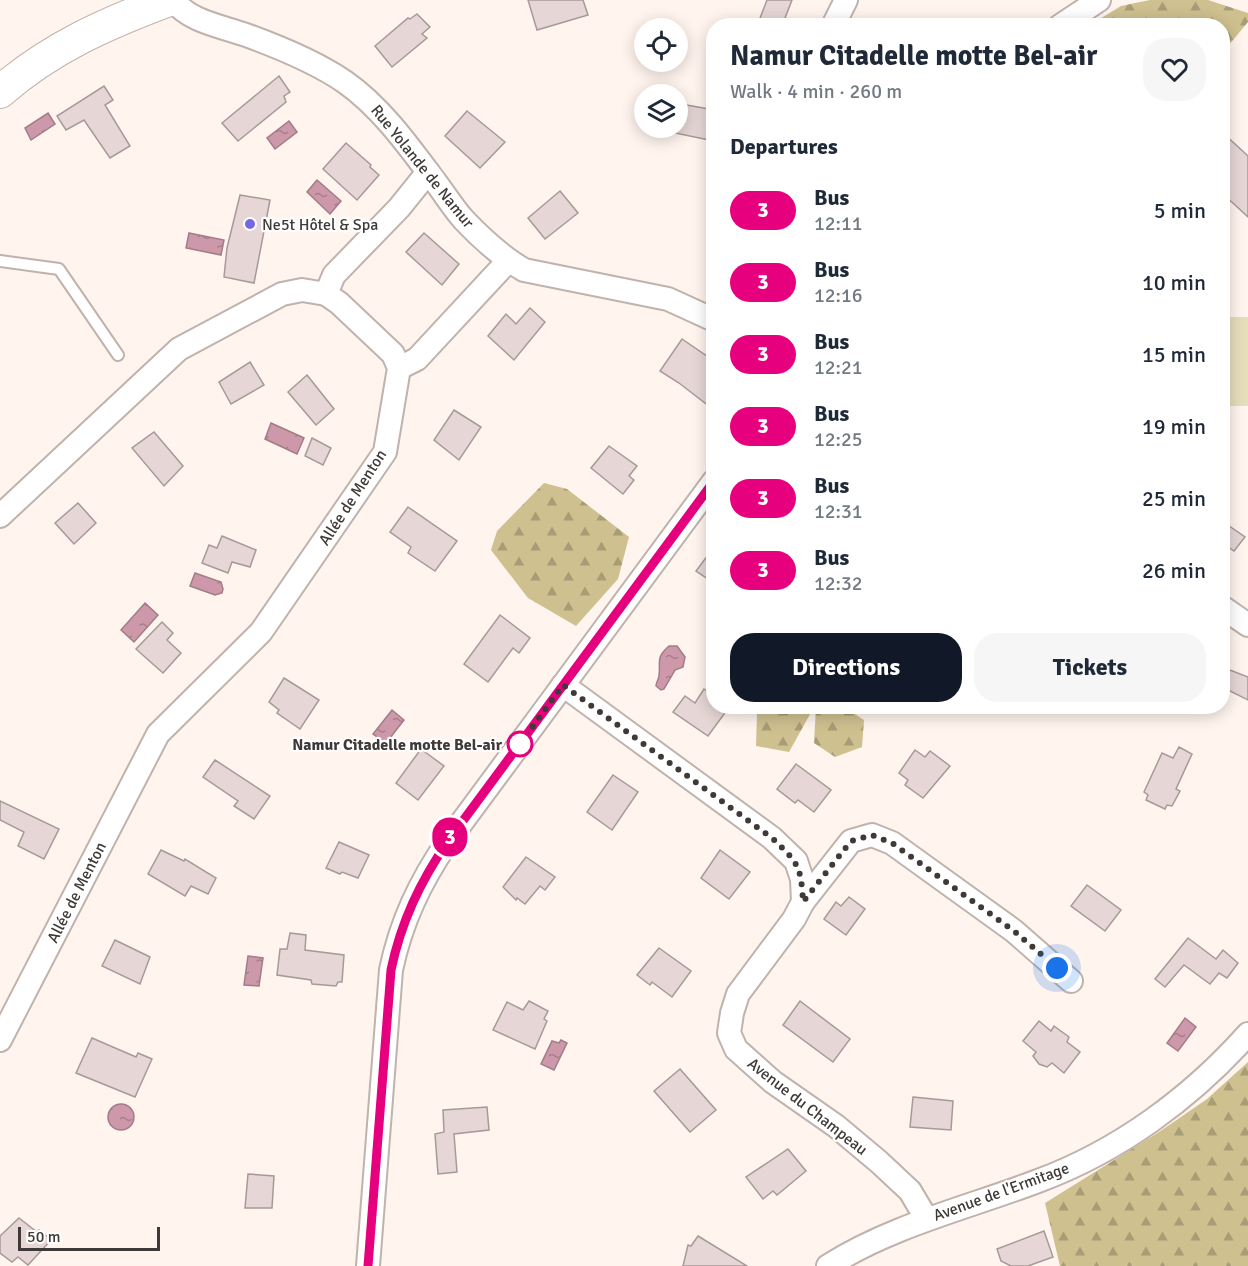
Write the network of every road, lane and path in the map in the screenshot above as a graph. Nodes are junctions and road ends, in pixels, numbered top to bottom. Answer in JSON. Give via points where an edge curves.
{"nodes":[{"id":1,"x":171,"y":0,"type":"edge"},
{"id":2,"x":846,"y":0,"type":"edge"},
{"id":3,"x":1099,"y":0,"type":"edge"},
{"id":4,"x":837,"y":18,"type":"edge"},
{"id":5,"x":1072,"y":18,"type":"edge"},
{"id":6,"x":0,"y":92,"type":"edge"},
{"id":7,"x":428,"y":172,"type":"junction"},
{"id":8,"x":0,"y":261,"type":"edge"},
{"id":9,"x":508,"y":261,"type":"junction"},
{"id":10,"x":326,"y":294,"type":"junction"},
{"id":11,"x":706,"y":316,"type":"edge"},
{"id":12,"x":117,"y":356,"type":"dead end"},
{"id":13,"x":399,"y":369,"type":"junction"},
{"id":14,"x":706,"y":492,"type":"edge"},
{"id":15,"x":0,"y":516,"type":"edge"},
{"id":16,"x":1230,"y":613,"type":"edge"},
{"id":17,"x":1248,"y":625,"type":"edge"},
{"id":18,"x":563,"y":685,"type":"junction"},
{"id":19,"x":803,"y":902,"type":"junction"},
{"id":20,"x":1071,"y":981,"type":"dead end"},
{"id":21,"x":1248,"y":1034,"type":"edge"},
{"id":22,"x":0,"y":1040,"type":"edge"},
{"id":23,"x":926,"y":1218,"type":"junction"},
{"id":24,"x":368,"y":1266,"type":"edge"},
{"id":25,"x":828,"y":1266,"type":"edge"}],
"edges":[{"from":1,"to":6,"type":"main road","via":[[122,17],[68,43]]},
{"from":1,"to":7,"type":"street","name":"Rue Yolande de Namur","via":[[191,16],[248,36],[345,81],[376,108]]},
{"from":2,"to":4,"type":"street"},
{"from":3,"to":5,"type":"street"},
{"from":7,"to":9,"type":"street","name":"Rue Yolande de Namur","via":[[464,220]]},
{"from":7,"to":10,"type":"street","via":[[334,275]]},
{"from":8,"to":12,"type":"lane","via":[[59,269]]},
{"from":9,"to":11,"type":"street","name":"Rue Yolande de Namur","via":[[524,270],[668,299]]},
{"from":9,"to":13,"type":"street","via":[[417,359]]},
{"from":10,"to":13,"type":"street","via":[[393,354]]},
{"from":10,"to":15,"type":"street","via":[[302,290],[282,294],[179,349]]},
{"from":13,"to":22,"type":"street","name":"Allée de Menton","via":[[385,453],[261,632],[158,734]]},
{"from":14,"to":18,"type":"street"},
{"from":16,"to":17,"type":"street"},
{"from":18,"to":19,"type":"street","via":[[772,838],[796,861]]},
{"from":18,"to":24,"type":"street","via":[[437,856],[404,922],[390,979]]},
{"from":19,"to":20,"type":"street","name":"Avenue du Champeau","via":[[851,841],[872,835],[892,843],[1014,931]]},
{"from":19,"to":23,"type":"street","name":"Avenue du Champeau","via":[[738,994],[729,1032],[736,1049],[773,1082],[836,1126],[910,1191]]},
{"from":21,"to":23,"type":"street","name":"Avenue de l'Ermitage","via":[[1221,1065],[1185,1096],[1125,1139],[1040,1181]]},
{"from":23,"to":25,"type":"street","name":"Avenue de l'Ermitage","via":[[853,1250]]}]}
